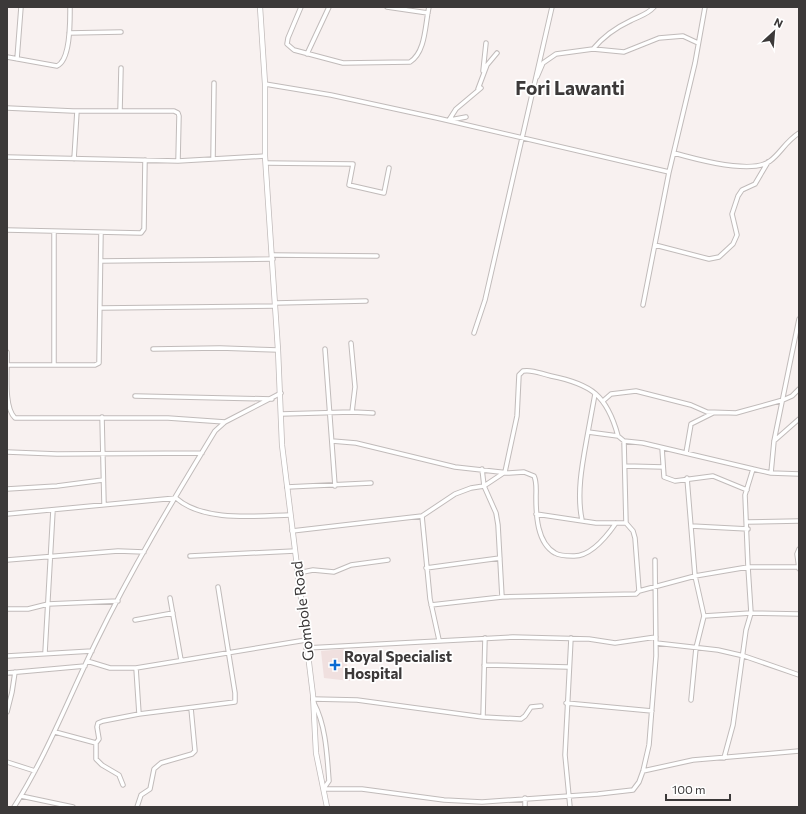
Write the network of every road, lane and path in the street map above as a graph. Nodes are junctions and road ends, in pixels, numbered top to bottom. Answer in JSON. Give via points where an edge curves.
{"nodes":[{"id":1,"x":22,"y":7,"type":"edge"},
{"id":2,"x":70,"y":7,"type":"edge"},
{"id":3,"x":260,"y":7,"type":"edge"},
{"id":4,"x":301,"y":7,"type":"edge"},
{"id":5,"x":329,"y":7,"type":"edge"},
{"id":6,"x":387,"y":7,"type":"edge"},
{"id":7,"x":429,"y":7,"type":"edge"},
{"id":8,"x":552,"y":7,"type":"edge"},
{"id":9,"x":654,"y":7,"type":"edge"},
{"id":10,"x":705,"y":7,"type":"edge"},
{"id":11,"x":428,"y":13,"type":"junction"},
{"id":12,"x":121,"y":32,"type":"dead end"},
{"id":13,"x":69,"y":33,"type":"junction"},
{"id":14,"x":486,"y":43,"type":"dead end"},
{"id":15,"x":698,"y":43,"type":"junction"},
{"id":16,"x":592,"y":49,"type":"junction"},
{"id":17,"x":498,"y":53,"type":"dead end"},
{"id":18,"x":307,"y":54,"type":"junction"},
{"id":19,"x":7,"y":57,"type":"edge"},
{"id":20,"x":17,"y":59,"type":"junction"},
{"id":21,"x":121,"y":68,"type":"dead end"},
{"id":22,"x":482,"y":76,"type":"junction"},
{"id":23,"x":214,"y":83,"type":"dead end"},
{"id":24,"x":534,"y":83,"type":"junction"},
{"id":25,"x":264,"y":84,"type":"junction"},
{"id":26,"x":7,"y":108,"type":"edge"},
{"id":27,"x":76,"y":111,"type":"junction"},
{"id":28,"x":120,"y":111,"type":"junction"},
{"id":29,"x":466,"y":117,"type":"dead end"},
{"id":30,"x":449,"y":120,"type":"junction"},
{"id":31,"x":799,"y":133,"type":"edge"},
{"id":32,"x":523,"y":139,"type":"junction"},
{"id":33,"x":674,"y":153,"type":"junction"},
{"id":34,"x":265,"y":156,"type":"junction"},
{"id":35,"x":7,"y":157,"type":"edge"},
{"id":36,"x":74,"y":159,"type":"junction"},
{"id":37,"x":213,"y":159,"type":"junction"},
{"id":38,"x":145,"y":160,"type":"junction"},
{"id":39,"x":178,"y":161,"type":"junction"},
{"id":40,"x":768,"y":162,"type":"junction"},
{"id":41,"x":266,"y":163,"type":"junction"},
{"id":42,"x":389,"y":168,"type":"dead end"},
{"id":43,"x":669,"y":172,"type":"junction"},
{"id":44,"x":7,"y":230,"type":"edge"},
{"id":45,"x":54,"y":232,"type":"junction"},
{"id":46,"x":101,"y":232,"type":"junction"},
{"id":47,"x":655,"y":246,"type":"junction"},
{"id":48,"x":377,"y":256,"type":"dead end"},
{"id":49,"x":273,"y":257,"type":"junction"},
{"id":50,"x":101,"y":261,"type":"junction"},
{"id":51,"x":366,"y":302,"type":"dead end"},
{"id":52,"x":275,"y":304,"type":"junction"},
{"id":53,"x":643,"y":305,"type":"dead end"},
{"id":54,"x":101,"y":308,"type":"junction"},
{"id":55,"x":799,"y":319,"type":"edge"},
{"id":56,"x":474,"y":333,"type":"dead end"},
{"id":57,"x":799,"y":340,"type":"edge"},
{"id":58,"x":794,"y":341,"type":"junction"},
{"id":59,"x":351,"y":343,"type":"dead end"},
{"id":60,"x":153,"y":349,"type":"dead end"},
{"id":61,"x":325,"y":349,"type":"dead end"},
{"id":62,"x":278,"y":350,"type":"junction"},
{"id":63,"x":7,"y":352,"type":"edge"},
{"id":64,"x":8,"y":365,"type":"edge"},
{"id":65,"x":54,"y":365,"type":"junction"},
{"id":66,"x":799,"y":389,"type":"edge"},
{"id":67,"x":7,"y":393,"type":"edge"},
{"id":68,"x":281,"y":393,"type":"junction"},
{"id":69,"x":595,"y":394,"type":"junction"},
{"id":70,"x":135,"y":396,"type":"dead end"},
{"id":71,"x":272,"y":399,"type":"junction"},
{"id":72,"x":783,"y":400,"type":"junction"},
{"id":73,"x":603,"y":401,"type":"junction"},
{"id":74,"x":352,"y":412,"type":"junction"},
{"id":75,"x":330,"y":413,"type":"junction"},
{"id":76,"x":373,"y":413,"type":"dead end"},
{"id":77,"x":713,"y":413,"type":"junction"},
{"id":78,"x":281,"y":414,"type":"junction"},
{"id":79,"x":102,"y":417,"type":"junction"},
{"id":80,"x":799,"y":419,"type":"edge"},
{"id":81,"x":225,"y":422,"type":"junction"},
{"id":82,"x":588,"y":432,"type":"junction"},
{"id":83,"x":618,"y":436,"type":"junction"},
{"id":84,"x":624,"y":441,"type":"junction"},
{"id":85,"x":774,"y":441,"type":"junction"},
{"id":86,"x":332,"y":442,"type":"junction"},
{"id":87,"x":662,"y":448,"type":"junction"},
{"id":88,"x":7,"y":452,"type":"edge"},
{"id":89,"x":202,"y":453,"type":"junction"},
{"id":90,"x":686,"y":453,"type":"junction"},
{"id":91,"x":102,"y":454,"type":"junction"},
{"id":92,"x":625,"y":466,"type":"junction"},
{"id":93,"x":663,"y":467,"type":"junction"},
{"id":94,"x":482,"y":469,"type":"junction"},
{"id":95,"x":753,"y":469,"type":"junction"},
{"id":96,"x":505,"y":472,"type":"junction"},
{"id":97,"x":771,"y":472,"type":"junction"},
{"id":98,"x":799,"y":474,"type":"edge"},
{"id":99,"x":687,"y":478,"type":"junction"},
{"id":100,"x":103,"y":480,"type":"junction"},
{"id":101,"x":371,"y":483,"type":"dead end"},
{"id":102,"x":335,"y":486,"type":"junction"},
{"id":103,"x":484,"y":486,"type":"junction"},
{"id":104,"x":287,"y":487,"type":"junction"},
{"id":105,"x":7,"y":489,"type":"edge"},
{"id":106,"x":747,"y":490,"type":"junction"},
{"id":107,"x":176,"y":498,"type":"junction"},
{"id":108,"x":104,"y":504,"type":"junction"},
{"id":109,"x":53,"y":510,"type":"junction"},
{"id":110,"x":7,"y":514,"type":"edge"},
{"id":111,"x":536,"y":514,"type":"junction"},
{"id":112,"x":290,"y":515,"type":"junction"},
{"id":113,"x":422,"y":516,"type":"junction"},
{"id":114,"x":582,"y":520,"type":"junction"},
{"id":115,"x":799,"y":520,"type":"edge"},
{"id":116,"x":747,"y":522,"type":"junction"},
{"id":117,"x":616,"y":523,"type":"junction"},
{"id":118,"x":626,"y":524,"type":"junction"},
{"id":119,"x":691,"y":526,"type":"junction"},
{"id":120,"x":748,"y":529,"type":"junction"},
{"id":121,"x":292,"y":531,"type":"junction"},
{"id":122,"x":799,"y":550,"type":"edge"},
{"id":123,"x":144,"y":552,"type":"junction"},
{"id":124,"x":295,"y":552,"type":"junction"},
{"id":125,"x":50,"y":556,"type":"junction"},
{"id":126,"x":190,"y":556,"type":"dead end"},
{"id":127,"x":500,"y":558,"type":"junction"},
{"id":128,"x":7,"y":560,"type":"edge"},
{"id":129,"x":388,"y":560,"type":"dead end"},
{"id":130,"x":655,"y":560,"type":"dead end"},
{"id":131,"x":748,"y":567,"type":"junction"},
{"id":132,"x":799,"y":567,"type":"edge"},
{"id":133,"x":426,"y":568,"type":"junction"},
{"id":134,"x":298,"y":573,"type":"junction"},
{"id":135,"x":695,"y":576,"type":"junction"},
{"id":136,"x":218,"y":587,"type":"dead end"},
{"id":137,"x":654,"y":588,"type":"junction"},
{"id":138,"x":639,"y":591,"type":"junction"},
{"id":139,"x":502,"y":597,"type":"junction"},
{"id":140,"x":170,"y":598,"type":"dead end"},
{"id":141,"x":118,"y":601,"type":"junction"},
{"id":142,"x":48,"y":604,"type":"junction"},
{"id":143,"x":431,"y":605,"type":"junction"},
{"id":144,"x":7,"y":609,"type":"edge"},
{"id":145,"x":173,"y":613,"type":"junction"},
{"id":146,"x":751,"y":613,"type":"junction"},
{"id":147,"x":799,"y":614,"type":"edge"},
{"id":148,"x":704,"y":616,"type":"junction"},
{"id":149,"x":135,"y":620,"type":"dead end"},
{"id":150,"x":656,"y":637,"type":"junction"},
{"id":151,"x":486,"y":638,"type":"junction"},
{"id":152,"x":571,"y":638,"type":"junction"},
{"id":153,"x":306,"y":640,"type":"junction"},
{"id":154,"x":439,"y":640,"type":"junction"},
{"id":155,"x":656,"y":643,"type":"junction"},
{"id":156,"x":306,"y":648,"type":"junction"},
{"id":157,"x":696,"y":648,"type":"junction"},
{"id":158,"x":92,"y":651,"type":"junction"},
{"id":159,"x":228,"y":651,"type":"junction"},
{"id":160,"x":45,"y":653,"type":"junction"},
{"id":161,"x":7,"y":656,"type":"edge"},
{"id":162,"x":744,"y":656,"type":"junction"},
{"id":163,"x":181,"y":660,"type":"junction"},
{"id":164,"x":87,"y":661,"type":"junction"},
{"id":165,"x":484,"y":665,"type":"junction"},
{"id":166,"x":85,"y":666,"type":"junction"},
{"id":167,"x":568,"y":667,"type":"junction"},
{"id":168,"x":136,"y":668,"type":"junction"},
{"id":169,"x":15,"y":672,"type":"junction"},
{"id":170,"x":7,"y":673,"type":"edge"},
{"id":171,"x":799,"y":675,"type":"edge"},
{"id":172,"x":313,"y":700,"type":"junction"},
{"id":173,"x":691,"y":700,"type":"dead end"},
{"id":174,"x":566,"y":703,"type":"junction"},
{"id":175,"x":541,"y":706,"type":"dead end"},
{"id":176,"x":191,"y":708,"type":"junction"},
{"id":177,"x":652,"y":711,"type":"junction"},
{"id":178,"x":7,"y":712,"type":"edge"},
{"id":179,"x":139,"y":714,"type":"junction"},
{"id":180,"x":482,"y":717,"type":"junction"},
{"id":181,"x":55,"y":732,"type":"junction"},
{"id":182,"x":96,"y":743,"type":"junction"},
{"id":183,"x":799,"y":751,"type":"edge"},
{"id":184,"x":724,"y":758,"type":"junction"},
{"id":185,"x":7,"y":762,"type":"edge"},
{"id":186,"x":35,"y":771,"type":"junction"},
{"id":187,"x":643,"y":771,"type":"junction"},
{"id":188,"x":123,"y":785,"type":"dead end"},
{"id":189,"x":324,"y":789,"type":"junction"},
{"id":190,"x":21,"y":796,"type":"junction"},
{"id":191,"x":568,"y":796,"type":"junction"},
{"id":192,"x":525,"y":798,"type":"junction"},
{"id":193,"x":482,"y":802,"type":"junction"},
{"id":194,"x":14,"y":807,"type":"edge"},
{"id":195,"x":74,"y":807,"type":"edge"},
{"id":196,"x":137,"y":807,"type":"edge"},
{"id":197,"x":327,"y":807,"type":"edge"},
{"id":198,"x":481,"y":807,"type":"edge"},
{"id":199,"x":525,"y":807,"type":"edge"},
{"id":200,"x":570,"y":807,"type":"edge"}],
"edges":[{"from":1,"to":20,"type":"street"},
{"from":2,"to":13,"type":"street"},
{"from":3,"to":25,"type":"street","name":"Gombole Road"},
{"from":4,"to":18,"type":"street","via":[[288,44],[294,50]]},
{"from":5,"to":18,"type":"street"},
{"from":6,"to":11,"type":"street"},
{"from":7,"to":11,"type":"street"},
{"from":8,"to":24,"type":"street"},
{"from":9,"to":16,"type":"street","via":[[648,13],[609,33]]},
{"from":10,"to":15,"type":"street"},
{"from":11,"to":18,"type":"street","via":[[419,50],[410,62],[343,64]]},
{"from":12,"to":13,"type":"street"},
{"from":13,"to":20,"type":"street","via":[[64,61],[61,64],[57,66]]},
{"from":14,"to":22,"type":"street"},
{"from":15,"to":16,"type":"street","via":[[683,36],[659,38],[624,52]]},
{"from":15,"to":33,"type":"street"},
{"from":16,"to":24,"type":"street","via":[[556,54],[544,63]]},
{"from":17,"to":22,"type":"street","via":[[491,58]]},
{"from":19,"to":20,"type":"street"},
{"from":21,"to":28,"type":"street"},
{"from":22,"to":30,"type":"street","via":[[479,89],[456,109]]},
{"from":23,"to":37,"type":"street"},
{"from":24,"to":32,"type":"street"},
{"from":25,"to":30,"type":"street","via":[[331,95]]},
{"from":25,"to":34,"type":"street","name":"Gombole Road"},
{"from":26,"to":27,"type":"street"},
{"from":27,"to":28,"type":"street"},
{"from":27,"to":36,"type":"street"},
{"from":28,"to":39,"type":"street","via":[[178,113]]},
{"from":29,"to":30,"type":"street"},
{"from":30,"to":32,"type":"street"},
{"from":31,"to":40,"type":"street"},
{"from":32,"to":43,"type":"street"},
{"from":32,"to":56,"type":"street","via":[[485,300]]},
{"from":33,"to":40,"type":"street","via":[[736,166],[757,166]]},
{"from":33,"to":43,"type":"street"},
{"from":34,"to":37,"type":"street"},
{"from":34,"to":41,"type":"street","name":"Gombole Road"},
{"from":35,"to":36,"type":"street"},
{"from":36,"to":38,"type":"street"},
{"from":37,"to":39,"type":"street"},
{"from":38,"to":39,"type":"street"},
{"from":38,"to":46,"type":"street","via":[[144,229],[141,233]]},
{"from":40,"to":47,"type":"street","via":[[756,184],[742,190],[738,196],[732,214],[737,236],[733,244],[719,257],[709,259]]},
{"from":41,"to":42,"type":"street","via":[[353,164],[349,185],[384,193]]},
{"from":41,"to":49,"type":"street","name":"Gombole Road"},
{"from":43,"to":47,"type":"street"},
{"from":44,"to":45,"type":"street"},
{"from":45,"to":46,"type":"street"},
{"from":45,"to":65,"type":"street"},
{"from":46,"to":50,"type":"street"},
{"from":47,"to":53,"type":"street"},
{"from":48,"to":49,"type":"street"},
{"from":49,"to":50,"type":"street"},
{"from":49,"to":52,"type":"street","name":"Gombole Road"},
{"from":50,"to":54,"type":"street"},
{"from":51,"to":52,"type":"street"},
{"from":52,"to":54,"type":"street"},
{"from":52,"to":62,"type":"street","name":"Gombole Road"},
{"from":54,"to":65,"type":"street","via":[[99,363]]},
{"from":55,"to":58,"type":"street"},
{"from":57,"to":58,"type":"street"},
{"from":58,"to":72,"type":"street"},
{"from":59,"to":74,"type":"street","via":[[355,387]]},
{"from":60,"to":62,"type":"street"},
{"from":61,"to":75,"type":"street"},
{"from":62,"to":68,"type":"street","name":"Gombole Road"},
{"from":63,"to":64,"type":"street"},
{"from":64,"to":65,"type":"street"},
{"from":64,"to":67,"type":"street"},
{"from":66,"to":72,"type":"street"},
{"from":67,"to":79,"type":"street","via":[[9,409],[15,418]]},
{"from":68,"to":71,"type":"street"},
{"from":68,"to":78,"type":"street","name":"Gombole Road"},
{"from":69,"to":73,"type":"street"},
{"from":69,"to":82,"type":"street"},
{"from":69,"to":96,"type":"street","via":[[577,382],[532,370],[521,372],[517,416]]},
{"from":70,"to":71,"type":"street"},
{"from":71,"to":81,"type":"street"},
{"from":72,"to":77,"type":"street","via":[[736,413]]},
{"from":72,"to":85,"type":"street"},
{"from":73,"to":77,"type":"street","via":[[611,394],[636,391]]},
{"from":73,"to":83,"type":"street"},
{"from":74,"to":75,"type":"street"},
{"from":74,"to":76,"type":"street"},
{"from":75,"to":78,"type":"street"},
{"from":75,"to":86,"type":"street"},
{"from":77,"to":90,"type":"street","via":[[691,424]]},
{"from":78,"to":104,"type":"street","name":"Gombole Road"},
{"from":79,"to":81,"type":"street"},
{"from":79,"to":91,"type":"street"},
{"from":80,"to":85,"type":"street"},
{"from":81,"to":89,"type":"street","via":[[215,431]]},
{"from":82,"to":83,"type":"street"},
{"from":82,"to":114,"type":"street","via":[[580,500]]},
{"from":83,"to":84,"type":"street"},
{"from":84,"to":87,"type":"street"},
{"from":84,"to":92,"type":"street"},
{"from":85,"to":97,"type":"street"},
{"from":86,"to":94,"type":"street","via":[[356,443],[455,467]]},
{"from":86,"to":102,"type":"street"},
{"from":87,"to":90,"type":"street"},
{"from":87,"to":93,"type":"street"},
{"from":88,"to":91,"type":"street"},
{"from":89,"to":91,"type":"street"},
{"from":89,"to":107,"type":"street"},
{"from":90,"to":95,"type":"street"},
{"from":91,"to":100,"type":"street"},
{"from":92,"to":93,"type":"street"},
{"from":92,"to":118,"type":"street"},
{"from":93,"to":99,"type":"street","via":[[664,477],[675,481]]},
{"from":94,"to":96,"type":"street"},
{"from":94,"to":103,"type":"street"},
{"from":95,"to":97,"type":"street"},
{"from":95,"to":106,"type":"street"},
{"from":96,"to":103,"type":"street"},
{"from":96,"to":111,"type":"street","via":[[524,472],[534,476]]},
{"from":97,"to":98,"type":"street"},
{"from":99,"to":106,"type":"street","via":[[713,476]]},
{"from":99,"to":119,"type":"street"},
{"from":100,"to":105,"type":"street"},
{"from":100,"to":108,"type":"street"},
{"from":101,"to":102,"type":"street"},
{"from":102,"to":104,"type":"street"},
{"from":103,"to":113,"type":"street","via":[[458,492]]},
{"from":103,"to":127,"type":"street","via":[[496,513]]},
{"from":104,"to":112,"type":"street","name":"Gombole Road"},
{"from":106,"to":116,"type":"street"},
{"from":107,"to":108,"type":"street"},
{"from":107,"to":112,"type":"street","via":[[185,506],[206,513]]},
{"from":107,"to":123,"type":"street"},
{"from":108,"to":109,"type":"street"},
{"from":109,"to":110,"type":"street"},
{"from":109,"to":125,"type":"street"},
{"from":111,"to":114,"type":"street"},
{"from":111,"to":117,"type":"street","via":[[541,538],[554,553],[561,555],[578,556],[588,552],[603,540]]},
{"from":112,"to":121,"type":"street","name":"Gombole Road"},
{"from":113,"to":121,"type":"street"},
{"from":113,"to":133,"type":"street"},
{"from":114,"to":117,"type":"street"},
{"from":115,"to":116,"type":"street"},
{"from":116,"to":120,"type":"street"},
{"from":117,"to":118,"type":"street"},
{"from":118,"to":138,"type":"street","via":[[633,531],[635,538]]},
{"from":119,"to":120,"type":"street"},
{"from":119,"to":135,"type":"street"},
{"from":120,"to":131,"type":"street"},
{"from":121,"to":124,"type":"street","name":"Gombole Road"},
{"from":122,"to":132,"type":"street"},
{"from":123,"to":125,"type":"street","via":[[118,551]]},
{"from":123,"to":141,"type":"street"},
{"from":124,"to":126,"type":"street"},
{"from":124,"to":134,"type":"street","name":"Gombole Road"},
{"from":125,"to":128,"type":"street"},
{"from":125,"to":142,"type":"street"},
{"from":127,"to":133,"type":"street"},
{"from":127,"to":139,"type":"street"},
{"from":129,"to":134,"type":"street","via":[[351,565],[334,572],[313,570]]},
{"from":130,"to":137,"type":"street"},
{"from":131,"to":132,"type":"street"},
{"from":131,"to":135,"type":"street"},
{"from":131,"to":146,"type":"street"},
{"from":133,"to":143,"type":"street"},
{"from":134,"to":153,"type":"street","name":"Gombole Road"},
{"from":135,"to":137,"type":"street"},
{"from":135,"to":148,"type":"street"},
{"from":136,"to":159,"type":"street"},
{"from":137,"to":138,"type":"street"},
{"from":137,"to":150,"type":"street"},
{"from":138,"to":139,"type":"street","via":[[636,594]]},
{"from":139,"to":143,"type":"street"},
{"from":140,"to":145,"type":"street"},
{"from":141,"to":142,"type":"street"},
{"from":141,"to":158,"type":"street"},
{"from":142,"to":144,"type":"street","via":[[28,609]]},
{"from":142,"to":160,"type":"street"},
{"from":143,"to":154,"type":"street"},
{"from":145,"to":149,"type":"street"},
{"from":145,"to":163,"type":"street"},
{"from":146,"to":147,"type":"street"},
{"from":146,"to":148,"type":"street"},
{"from":146,"to":162,"type":"street","via":[[746,630]]},
{"from":148,"to":157,"type":"street"},
{"from":150,"to":152,"type":"street","via":[[615,643]]},
{"from":150,"to":155,"type":"street"},
{"from":151,"to":152,"type":"street"},
{"from":151,"to":154,"type":"street"},
{"from":151,"to":165,"type":"street"},
{"from":152,"to":167,"type":"street"},
{"from":153,"to":156,"type":"street","name":"Gombole Road"},
{"from":153,"to":159,"type":"street"},
{"from":154,"to":156,"type":"street"},
{"from":155,"to":157,"type":"street"},
{"from":155,"to":177,"type":"street"},
{"from":156,"to":172,"type":"street","name":"Gombole Road"},
{"from":157,"to":162,"type":"street"},
{"from":157,"to":173,"type":"street"},
{"from":158,"to":160,"type":"street"},
{"from":158,"to":164,"type":"street"},
{"from":159,"to":163,"type":"street"},
{"from":159,"to":176,"type":"street","via":[[235,702]]},
{"from":160,"to":161,"type":"street"},
{"from":162,"to":171,"type":"street"},
{"from":162,"to":184,"type":"street","via":[[733,725]]},
{"from":163,"to":168,"type":"street"},
{"from":164,"to":166,"type":"street"},
{"from":164,"to":168,"type":"street","via":[[110,668]]},
{"from":165,"to":167,"type":"street"},
{"from":165,"to":180,"type":"street"},
{"from":166,"to":169,"type":"street"},
{"from":166,"to":181,"type":"street"},
{"from":167,"to":174,"type":"street"},
{"from":168,"to":179,"type":"street"},
{"from":169,"to":170,"type":"street"},
{"from":169,"to":178,"type":"street"},
{"from":172,"to":180,"type":"street","via":[[357,700]]},
{"from":172,"to":189,"type":"street","name":"Gombole Road","via":[[316,753]]},
{"from":172,"to":189,"type":"street","via":[[319,712],[324,734],[329,781]]},
{"from":174,"to":177,"type":"street"},
{"from":174,"to":191,"type":"street","via":[[565,755]]},
{"from":175,"to":180,"type":"street","via":[[531,707],[521,719]]},
{"from":176,"to":179,"type":"street"},
{"from":176,"to":196,"type":"street","via":[[196,751],[160,763],[154,769],[150,789],[141,795]]},
{"from":177,"to":187,"type":"street","via":[[649,745]]},
{"from":179,"to":182,"type":"street","via":[[98,723],[99,739]]},
{"from":181,"to":182,"type":"street"},
{"from":181,"to":186,"type":"street"},
{"from":182,"to":188,"type":"street","via":[[96,759],[102,766],[119,774]]},
{"from":183,"to":184,"type":"street"},
{"from":184,"to":187,"type":"street","via":[[692,760]]},
{"from":185,"to":186,"type":"street"},
{"from":186,"to":190,"type":"street"},
{"from":187,"to":191,"type":"street","via":[[634,790]]},
{"from":189,"to":193,"type":"street","via":[[362,789],[444,800]]},
{"from":189,"to":197,"type":"street","name":"Gombole Road"},
{"from":190,"to":194,"type":"street"},
{"from":190,"to":195,"type":"street"},
{"from":191,"to":192,"type":"street"},
{"from":191,"to":200,"type":"street"},
{"from":192,"to":193,"type":"street"},
{"from":192,"to":199,"type":"street"},
{"from":193,"to":198,"type":"street"}]}
